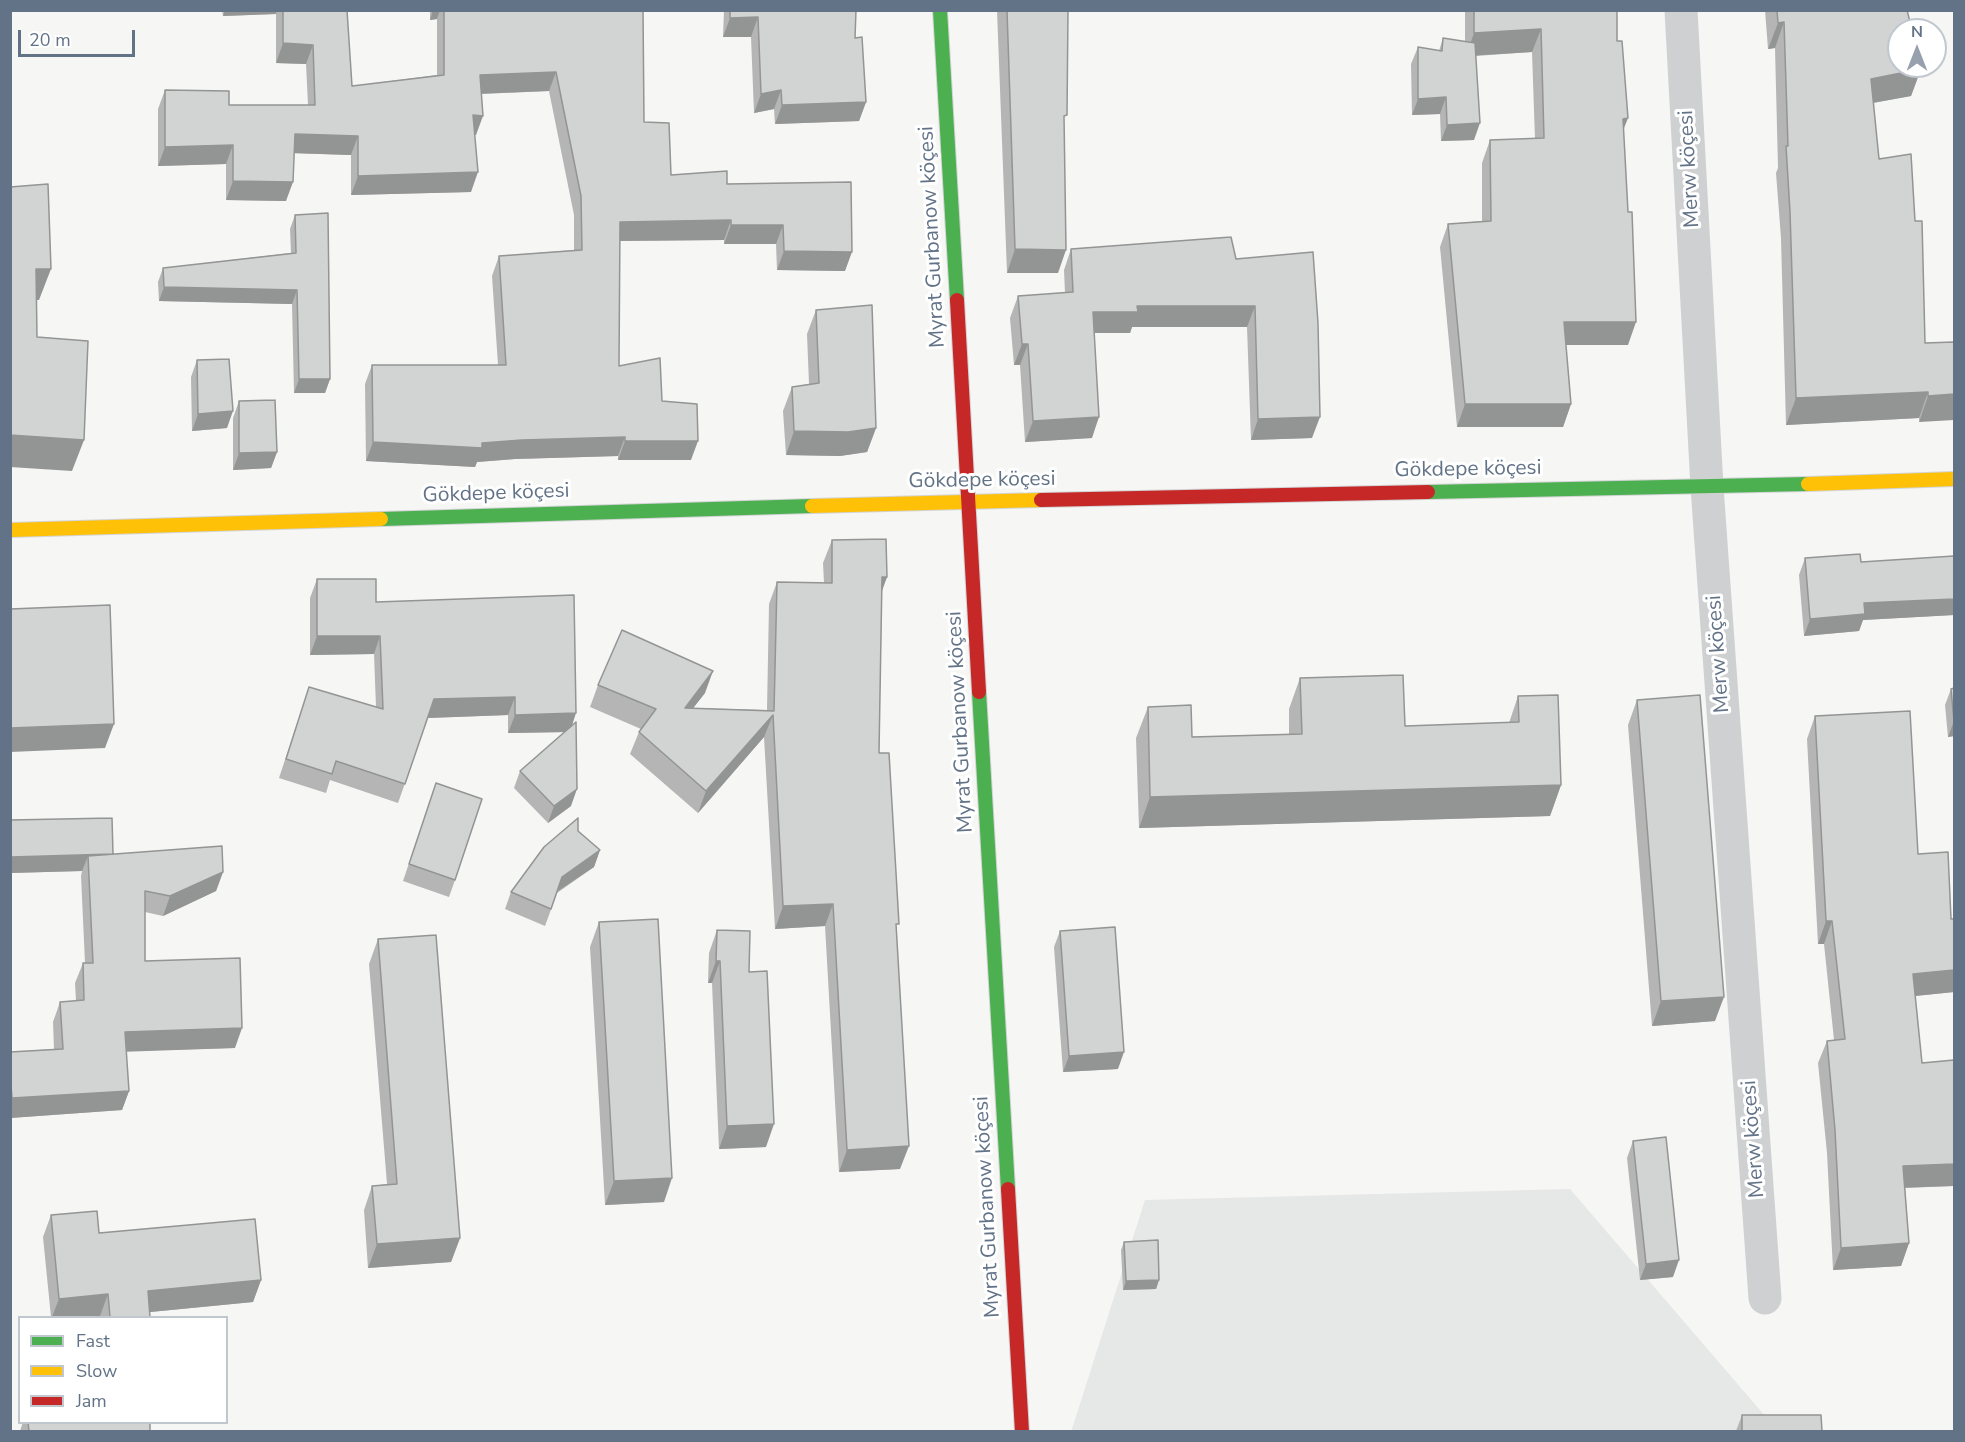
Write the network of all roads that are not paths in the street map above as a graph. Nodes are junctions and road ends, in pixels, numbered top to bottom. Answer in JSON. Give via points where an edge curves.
{"nodes":[{"id":1,"x":940,"y":10,"type":"edge"},
{"id":2,"x":1681,"y":10,"type":"edge"},
{"id":3,"x":1954,"y":479,"type":"edge"},
{"id":4,"x":1707,"y":486,"type":"junction"},
{"id":5,"x":969,"y":501,"type":"junction"},
{"id":6,"x":10,"y":530,"type":"edge"},
{"id":7,"x":1765,"y":1298,"type":"dead end"},
{"id":8,"x":1022,"y":1431,"type":"edge"}],
"edges":[{"from":1,"to":5,"type":"street","name":"Myrat Gurbanow köçesi"},
{"from":2,"to":4,"type":"street","name":"Merw köçesi"},
{"from":3,"to":4,"type":"street","name":"Gökdepe köçesi"},
{"from":4,"to":5,"type":"street","name":"Gökdepe köçesi"},
{"from":4,"to":7,"type":"street","name":"Merw köçesi"},
{"from":5,"to":6,"type":"street","name":"Gökdepe köçesi"},
{"from":5,"to":8,"type":"street","name":"Myrat Gurbanow köçesi"}]}
